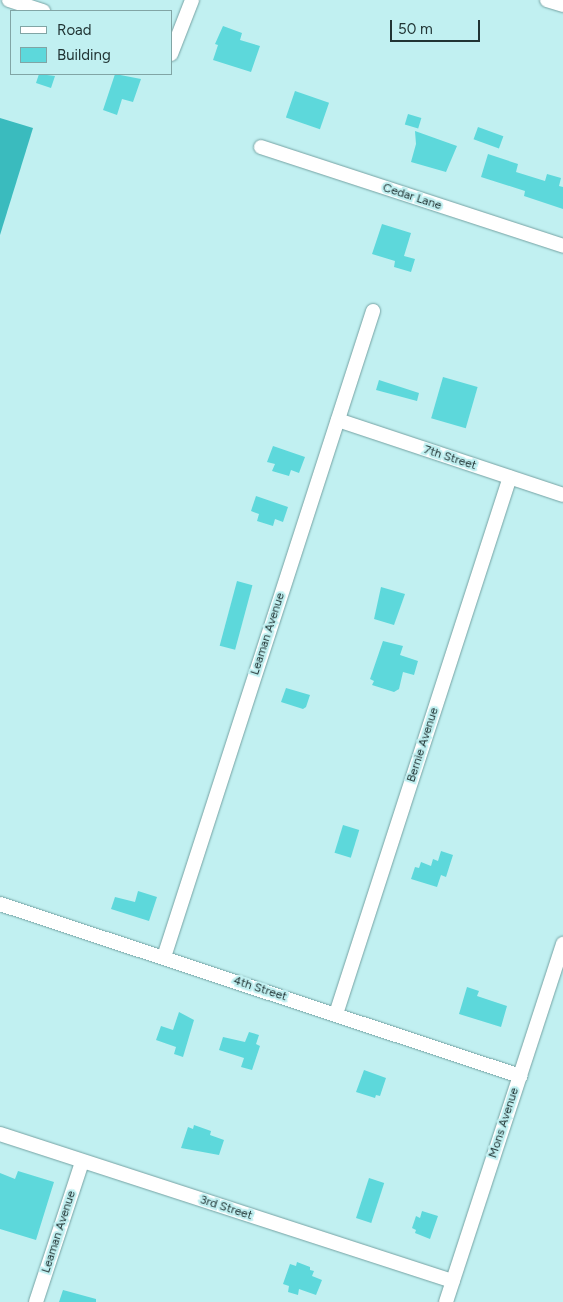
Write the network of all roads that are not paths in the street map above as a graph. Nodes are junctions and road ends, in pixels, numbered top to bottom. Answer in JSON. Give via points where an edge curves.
{"nodes":[{"id":1,"x":10,"y":0,"type":"edge"},
{"id":2,"x":192,"y":0,"type":"edge"},
{"id":3,"x":547,"y":0,"type":"edge"},
{"id":4,"x":563,"y":5,"type":"edge"},
{"id":5,"x":40,"y":10,"type":"edge"},
{"id":6,"x":172,"y":54,"type":"edge"},
{"id":7,"x":260,"y":148,"type":"dead end"},
{"id":8,"x":563,"y":246,"type":"edge"},
{"id":9,"x":373,"y":311,"type":"dead end"},
{"id":10,"x":338,"y":420,"type":"junction"},
{"id":11,"x":510,"y":477,"type":"junction"},
{"id":12,"x":563,"y":495,"type":"edge"},
{"id":13,"x":0,"y":904,"type":"edge"},
{"id":14,"x":563,"y":944,"type":"edge"},
{"id":15,"x":164,"y":957,"type":"junction"},
{"id":16,"x":336,"y":1014,"type":"junction"},
{"id":17,"x":520,"y":1076,"type":"junction"},
{"id":18,"x":0,"y":1134,"type":"edge"},
{"id":19,"x":82,"y":1162,"type":"junction"},
{"id":20,"x":453,"y":1281,"type":"junction"},
{"id":21,"x":36,"y":1302,"type":"edge"},
{"id":22,"x":446,"y":1302,"type":"edge"}],
"edges":[{"from":1,"to":5,"type":"street"},
{"from":2,"to":6,"type":"street"},
{"from":3,"to":4,"type":"street"},
{"from":7,"to":8,"type":"street","name":"Cedar Lane"},
{"from":9,"to":10,"type":"street","name":"Leaman Avenue"},
{"from":10,"to":11,"type":"street","name":"7th Street"},
{"from":10,"to":15,"type":"street","name":"Leaman Avenue"},
{"from":11,"to":12,"type":"street","name":"7th Street"},
{"from":11,"to":16,"type":"street","name":"Bernie Avenue"},
{"from":13,"to":15,"type":"street","name":"4th Street"},
{"from":14,"to":17,"type":"street","name":"Mons Avenue"},
{"from":15,"to":16,"type":"street","name":"4th Street"},
{"from":16,"to":17,"type":"street","name":"4th Street"},
{"from":17,"to":20,"type":"street","name":"Mons Avenue"},
{"from":18,"to":19,"type":"street","name":"3rd Street"},
{"from":19,"to":20,"type":"street","name":"3rd Street"},
{"from":19,"to":21,"type":"street","name":"Leaman Avenue"},
{"from":20,"to":22,"type":"street","name":"Mons Avenue"}]}
